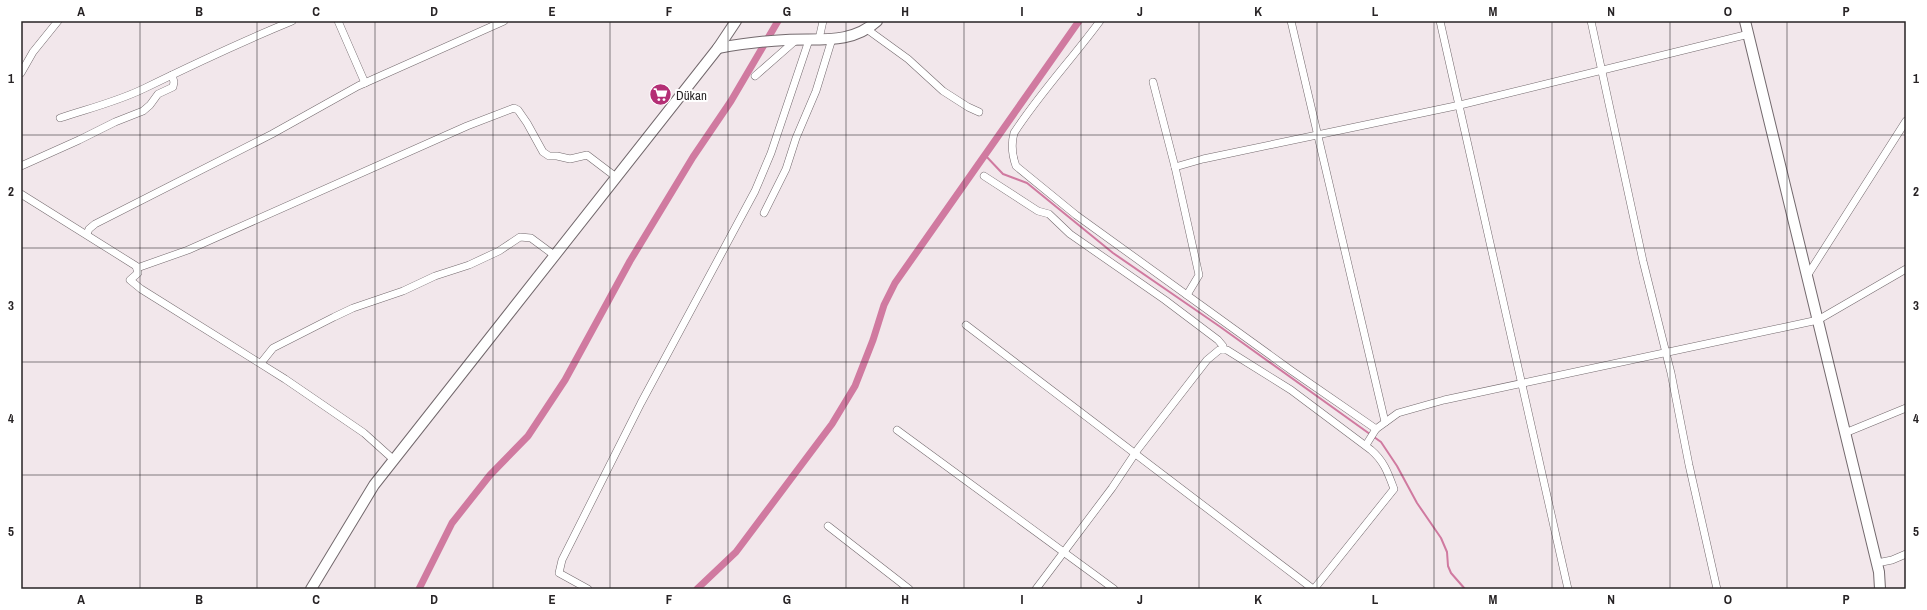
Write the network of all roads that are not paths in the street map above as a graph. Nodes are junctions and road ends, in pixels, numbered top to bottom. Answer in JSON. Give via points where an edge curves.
{"nodes":[{"id":1,"x":58,"y":21,"type":"edge"},
{"id":2,"x":292,"y":21,"type":"edge"},
{"id":3,"x":338,"y":21,"type":"edge"},
{"id":4,"x":504,"y":21,"type":"edge"},
{"id":5,"x":736,"y":21,"type":"edge"},
{"id":6,"x":823,"y":21,"type":"edge"},
{"id":7,"x":877,"y":21,"type":"edge"},
{"id":8,"x":1100,"y":21,"type":"edge"},
{"id":9,"x":1291,"y":21,"type":"edge"},
{"id":10,"x":1440,"y":21,"type":"edge"},
{"id":11,"x":1591,"y":21,"type":"edge"},
{"id":12,"x":1747,"y":25,"type":"edge"},
{"id":13,"x":868,"y":30,"type":"junction"},
{"id":14,"x":832,"y":39,"type":"junction"},
{"id":15,"x":792,"y":40,"type":"junction"},
{"id":16,"x":814,"y":40,"type":"junction"},
{"id":17,"x":718,"y":48,"type":"junction"},
{"id":18,"x":1601,"y":70,"type":"junction"},
{"id":19,"x":21,"y":73,"type":"edge"},
{"id":20,"x":172,"y":75,"type":"junction"},
{"id":21,"x":755,"y":76,"type":"dead end"},
{"id":22,"x":1153,"y":82,"type":"dead end"},
{"id":23,"x":365,"y":83,"type":"junction"},
{"id":24,"x":1460,"y":105,"type":"junction"},
{"id":25,"x":979,"y":112,"type":"dead end"},
{"id":26,"x":60,"y":118,"type":"dead end"},
{"id":27,"x":1906,"y":121,"type":"edge"},
{"id":28,"x":1317,"y":136,"type":"junction"},
{"id":29,"x":21,"y":166,"type":"edge"},
{"id":30,"x":1175,"y":167,"type":"junction"},
{"id":31,"x":984,"y":176,"type":"dead end"},
{"id":32,"x":616,"y":177,"type":"junction"},
{"id":33,"x":21,"y":194,"type":"edge"},
{"id":34,"x":764,"y":213,"type":"dead end"},
{"id":35,"x":87,"y":234,"type":"junction"},
{"id":36,"x":554,"y":255,"type":"junction"},
{"id":37,"x":137,"y":268,"type":"junction"},
{"id":38,"x":1906,"y":269,"type":"edge"},
{"id":39,"x":1807,"y":276,"type":"junction"},
{"id":40,"x":1188,"y":295,"type":"junction"},
{"id":41,"x":1818,"y":320,"type":"junction"},
{"id":42,"x":966,"y":325,"type":"dead end"},
{"id":43,"x":1222,"y":350,"type":"junction"},
{"id":44,"x":1666,"y":352,"type":"junction"},
{"id":45,"x":261,"y":362,"type":"junction"},
{"id":46,"x":1520,"y":384,"type":"junction"},
{"id":47,"x":1906,"y":408,"type":"edge"},
{"id":48,"x":1385,"y":422,"type":"junction"},
{"id":49,"x":897,"y":430,"type":"dead end"},
{"id":50,"x":1375,"y":430,"type":"junction"},
{"id":51,"x":1845,"y":433,"type":"junction"},
{"id":52,"x":1367,"y":444,"type":"junction"},
{"id":53,"x":1134,"y":454,"type":"junction"},
{"id":54,"x":394,"y":460,"type":"junction"},
{"id":55,"x":828,"y":526,"type":"dead end"},
{"id":56,"x":1064,"y":553,"type":"junction"},
{"id":57,"x":1906,"y":554,"type":"edge"},
{"id":58,"x":1877,"y":563,"type":"junction"},
{"id":59,"x":312,"y":589,"type":"edge"},
{"id":60,"x":588,"y":589,"type":"edge"},
{"id":61,"x":909,"y":589,"type":"edge"},
{"id":62,"x":1036,"y":589,"type":"edge"},
{"id":63,"x":1114,"y":589,"type":"edge"},
{"id":64,"x":1314,"y":589,"type":"edge"},
{"id":65,"x":1568,"y":589,"type":"edge"},
{"id":66,"x":1717,"y":589,"type":"edge"},
{"id":67,"x":1880,"y":589,"type":"edge"}],
"edges":[{"from":1,"to":19,"type":"street","via":[[33,52]]},
{"from":2,"to":20,"type":"street"},
{"from":3,"to":23,"type":"street"},
{"from":4,"to":23,"type":"street"},
{"from":5,"to":17,"type":"main road"},
{"from":6,"to":16,"type":"street"},
{"from":7,"to":13,"type":"main road"},
{"from":8,"to":40,"type":"street","via":[[1065,68],[1046,87],[1014,133],[1012,142],[1016,166],[1076,215]]},
{"from":9,"to":28,"type":"street"},
{"from":10,"to":24,"type":"street"},
{"from":11,"to":18,"type":"street"},
{"from":12,"to":18,"type":"street"},
{"from":12,"to":39,"type":"main road"},
{"from":13,"to":14,"type":"main road"},
{"from":13,"to":25,"type":"street","via":[[908,59],[943,91]]},
{"from":14,"to":16,"type":"main road"},
{"from":14,"to":34,"type":"street","via":[[816,91],[786,169]]},
{"from":15,"to":16,"type":"main road"},
{"from":15,"to":17,"type":"main road","via":[[748,42]]},
{"from":15,"to":21,"type":"street","via":[[770,65]]},
{"from":16,"to":60,"type":"street","via":[[755,190],[641,403],[562,560],[559,573]]},
{"from":17,"to":32,"type":"main road"},
{"from":18,"to":24,"type":"street"},
{"from":18,"to":44,"type":"street"},
{"from":20,"to":26,"type":"street","via":[[105,104]]},
{"from":20,"to":29,"type":"street","via":[[173,87],[158,94],[143,111]]},
{"from":22,"to":30,"type":"street"},
{"from":23,"to":35,"type":"street","via":[[272,134],[95,224]]},
{"from":24,"to":28,"type":"street"},
{"from":24,"to":46,"type":"street"},
{"from":27,"to":39,"type":"street"},
{"from":28,"to":30,"type":"street"},
{"from":28,"to":48,"type":"street"},
{"from":30,"to":40,"type":"street","via":[[1199,276]]},
{"from":31,"to":43,"type":"street","via":[[1038,211],[1049,214],[1070,234],[1218,340],[1223,346]]},
{"from":32,"to":36,"type":"main road"},
{"from":32,"to":37,"type":"street","via":[[587,155],[570,160],[549,156],[543,152],[527,123],[514,108],[467,126],[188,250]]},
{"from":33,"to":35,"type":"street"},
{"from":35,"to":37,"type":"street"},
{"from":36,"to":45,"type":"street","via":[[531,238],[520,238],[469,265],[334,317],[273,348]]},
{"from":36,"to":54,"type":"main road"},
{"from":37,"to":45,"type":"street","via":[[138,273],[130,280],[141,289]]},
{"from":38,"to":41,"type":"street"},
{"from":39,"to":41,"type":"main road"},
{"from":40,"to":50,"type":"street"},
{"from":41,"to":44,"type":"street"},
{"from":41,"to":51,"type":"main road"},
{"from":42,"to":53,"type":"street"},
{"from":43,"to":52,"type":"street","via":[[1250,362]]},
{"from":43,"to":53,"type":"street","via":[[1207,360]]},
{"from":44,"to":46,"type":"street"},
{"from":44,"to":66,"type":"street"},
{"from":45,"to":54,"type":"street","via":[[364,432]]},
{"from":46,"to":48,"type":"street","via":[[1444,400],[1398,413]]},
{"from":46,"to":65,"type":"street"},
{"from":47,"to":51,"type":"street"},
{"from":48,"to":50,"type":"street"},
{"from":49,"to":56,"type":"street"},
{"from":50,"to":52,"type":"street"},
{"from":51,"to":58,"type":"main road"},
{"from":52,"to":64,"type":"street","via":[[1379,456],[1394,489]]},
{"from":53,"to":56,"type":"street"},
{"from":53,"to":64,"type":"street"},
{"from":54,"to":59,"type":"main road","via":[[374,485]]},
{"from":55,"to":61,"type":"street"},
{"from":56,"to":62,"type":"street"},
{"from":56,"to":63,"type":"street"},
{"from":57,"to":58,"type":"street"},
{"from":58,"to":67,"type":"main road"}]}
